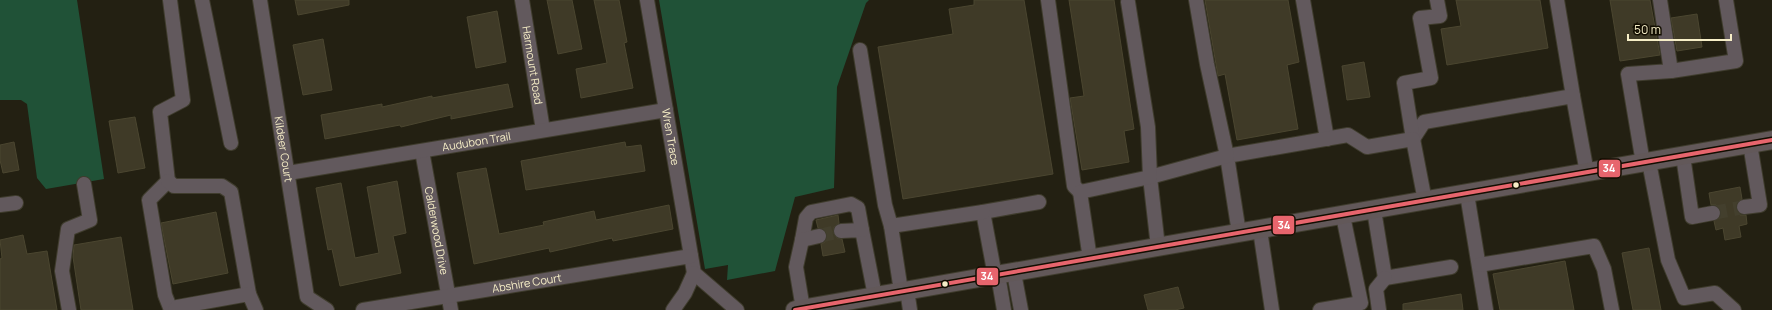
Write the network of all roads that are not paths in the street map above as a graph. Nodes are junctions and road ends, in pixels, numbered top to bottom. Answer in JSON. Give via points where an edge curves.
{"nodes":[{"id":1,"x":170,"y":0,"type":"edge"},
{"id":2,"x":202,"y":0,"type":"edge"},
{"id":3,"x":260,"y":0,"type":"edge"},
{"id":4,"x":522,"y":0,"type":"edge"},
{"id":5,"x":647,"y":0,"type":"edge"},
{"id":6,"x":1048,"y":0,"type":"edge"},
{"id":7,"x":1196,"y":0,"type":"edge"},
{"id":8,"x":1303,"y":0,"type":"edge"},
{"id":9,"x":1437,"y":0,"type":"edge"},
{"id":10,"x":1557,"y":0,"type":"edge"},
{"id":11,"x":1660,"y":0,"type":"edge"},
{"id":12,"x":1726,"y":0,"type":"edge"},
{"id":13,"x":1128,"y":2,"type":"dead end"},
{"id":14,"x":860,"y":50,"type":"dead end"},
{"id":15,"x":1671,"y":71,"type":"junction"},
{"id":16,"x":1573,"y":96,"type":"junction"},
{"id":17,"x":666,"y":110,"type":"junction"},
{"id":18,"x":543,"y":130,"type":"junction"},
{"id":19,"x":1327,"y":139,"type":"junction"},
{"id":20,"x":1413,"y":139,"type":"junction"},
{"id":21,"x":1772,"y":140,"type":"edge"},
{"id":22,"x":231,"y":143,"type":"dead end"},
{"id":23,"x":1750,"y":144,"type":"junction"},
{"id":24,"x":422,"y":151,"type":"junction"},
{"id":25,"x":1227,"y":156,"type":"junction"},
{"id":26,"x":1683,"y":156,"type":"junction"},
{"id":27,"x":1646,"y":163,"type":"junction"},
{"id":28,"x":288,"y":173,"type":"junction"},
{"id":29,"x":1587,"y":173,"type":"junction"},
{"id":30,"x":1150,"y":177,"type":"junction"},
{"id":31,"x":168,"y":182,"type":"junction"},
{"id":32,"x":84,"y":184,"type":"dead end"},
{"id":33,"x":1080,"y":192,"type":"junction"},
{"id":34,"x":1467,"y":194,"type":"junction"},
{"id":35,"x":1426,"y":201,"type":"junction"},
{"id":36,"x":1039,"y":202,"type":"dead end"},
{"id":37,"x":16,"y":203,"type":"dead end"},
{"id":38,"x":0,"y":205,"type":"edge"},
{"id":39,"x":1744,"y":207,"type":"tunnel mouth"},
{"id":40,"x":1374,"y":210,"type":"junction"},
{"id":41,"x":983,"y":212,"type":"junction"},
{"id":42,"x":1713,"y":213,"type":"tunnel mouth"},
{"id":43,"x":1343,"y":216,"type":"junction"},
{"id":44,"x":891,"y":226,"type":"junction"},
{"id":45,"x":862,"y":230,"type":"junction"},
{"id":46,"x":1260,"y":230,"type":"junction"},
{"id":47,"x":841,"y":231,"type":"tunnel mouth"},
{"id":48,"x":1239,"y":233,"type":"junction"},
{"id":49,"x":819,"y":236,"type":"tunnel mouth"},
{"id":50,"x":802,"y":240,"type":"junction"},
{"id":51,"x":1158,"y":247,"type":"junction"},
{"id":52,"x":690,"y":256,"type":"junction"},
{"id":53,"x":1090,"y":259,"type":"junction"},
{"id":54,"x":1478,"y":265,"type":"junction"},
{"id":55,"x":1451,"y":268,"type":"dead end"},
{"id":56,"x":694,"y":273,"type":"junction"},
{"id":57,"x":1002,"y":274,"type":"junction"},
{"id":58,"x":1385,"y":278,"type":"junction"},
{"id":59,"x":904,"y":291,"type":"junction"},
{"id":60,"x":249,"y":294,"type":"junction"},
{"id":61,"x":875,"y":296,"type":"junction"},
{"id":62,"x":450,"y":303,"type":"edge"},
{"id":63,"x":1362,"y":306,"type":"edge"},
{"id":64,"x":799,"y":309,"type":"edge"},
{"id":65,"x":69,"y":310,"type":"edge"},
{"id":66,"x":171,"y":310,"type":"edge"},
{"id":67,"x":175,"y":310,"type":"edge"},
{"id":68,"x":256,"y":310,"type":"edge"},
{"id":69,"x":327,"y":310,"type":"edge"},
{"id":70,"x":363,"y":310,"type":"edge"},
{"id":71,"x":673,"y":310,"type":"edge"},
{"id":72,"x":737,"y":310,"type":"edge"},
{"id":73,"x":910,"y":310,"type":"edge"},
{"id":74,"x":1004,"y":310,"type":"edge"},
{"id":75,"x":1021,"y":310,"type":"edge"},
{"id":76,"x":1272,"y":310,"type":"edge"},
{"id":77,"x":1320,"y":310,"type":"edge"},
{"id":78,"x":1379,"y":310,"type":"edge"},
{"id":79,"x":1486,"y":310,"type":"edge"},
{"id":80,"x":1612,"y":310,"type":"edge"},
{"id":81,"x":1734,"y":310,"type":"edge"}],
"edges":[{"from":1,"to":31,"type":"street","via":[[183,100],[160,112]]},
{"from":2,"to":22,"type":"street"},
{"from":3,"to":28,"type":"street","name":"Kildeer Court"},
{"from":4,"to":18,"type":"street","name":"Harmount Road"},
{"from":5,"to":17,"type":"street","name":"Wren Trace"},
{"from":6,"to":33,"type":"street","via":[[1074,186]]},
{"from":7,"to":25,"type":"street"},
{"from":8,"to":19,"type":"street"},
{"from":9,"to":20,"type":"street","via":[[1440,16],[1420,18],[1430,78],[1404,83]]},
{"from":10,"to":16,"type":"street"},
{"from":11,"to":15,"type":"street"},
{"from":12,"to":15,"type":"street","via":[[1736,61]]},
{"from":13,"to":30,"type":"street","via":[[1148,127]]},
{"from":14,"to":44,"type":"street","via":[[885,205]]},
{"from":15,"to":27,"type":"street","via":[[1628,74]]},
{"from":16,"to":20,"type":"street","via":[[1424,122]]},
{"from":16,"to":29,"type":"street"},
{"from":17,"to":18,"type":"street","name":"Audubon Trail"},
{"from":17,"to":52,"type":"street","name":"Wren Trace"},
{"from":18,"to":24,"type":"street","name":"Audubon Trail"},
{"from":19,"to":20,"type":"street","via":[[1348,135],[1368,147]]},
{"from":19,"to":25,"type":"street"},
{"from":20,"to":35,"type":"street"},
{"from":21,"to":23,"type":"main road"},
{"from":23,"to":26,"type":"main road"},
{"from":23,"to":39,"type":"street","via":[[1760,205]]},
{"from":24,"to":28,"type":"street","name":"Audubon Trail"},
{"from":24,"to":62,"type":"street","name":"Calderwood Drive"},
{"from":25,"to":30,"type":"street"},
{"from":25,"to":48,"type":"street"},
{"from":26,"to":27,"type":"main road"},
{"from":26,"to":42,"type":"street","via":[[1692,217]]},
{"from":27,"to":29,"type":"main road"},
{"from":27,"to":81,"type":"street","via":[[1668,260],[1684,298],[1715,293]]},
{"from":28,"to":69,"type":"street","name":"Kildeer Court","via":[[308,297]]},
{"from":29,"to":34,"type":"main road"},
{"from":30,"to":33,"type":"street"},
{"from":30,"to":51,"type":"street"},
{"from":31,"to":60,"type":"street","via":[[174,186],[222,186],[231,192]]},
{"from":31,"to":66,"type":"street","via":[[149,200],[164,295]]},
{"from":32,"to":65,"type":"street","via":[[90,220],[68,229],[62,271]]},
{"from":33,"to":53,"type":"street"},
{"from":34,"to":35,"type":"main road"},
{"from":34,"to":54,"type":"street"},
{"from":35,"to":40,"type":"main road"},
{"from":36,"to":41,"type":"street"},
{"from":37,"to":38,"type":"street"},
{"from":40,"to":43,"type":"main road"},
{"from":40,"to":58,"type":"street"},
{"from":41,"to":44,"type":"street"},
{"from":41,"to":57,"type":"street"},
{"from":43,"to":46,"type":"main road"},
{"from":43,"to":63,"type":"street"},
{"from":44,"to":59,"type":"street"},
{"from":45,"to":47,"type":"street"},
{"from":45,"to":50,"type":"street","via":[[858,208],[851,204],[810,212],[806,218]]},
{"from":45,"to":61,"type":"street"},
{"from":46,"to":48,"type":"main road"},
{"from":46,"to":76,"type":"street"},
{"from":48,"to":51,"type":"main road"},
{"from":49,"to":50,"type":"street"},
{"from":50,"to":64,"type":"street","via":[[796,268]]},
{"from":51,"to":53,"type":"main road"},
{"from":52,"to":56,"type":"street","name":"Wren Trace"},
{"from":52,"to":62,"type":"street","name":"Abshire Court"},
{"from":53,"to":57,"type":"main road"},
{"from":54,"to":79,"type":"street"},
{"from":54,"to":80,"type":"street","via":[[1594,246],[1604,269]]},
{"from":55,"to":58,"type":"street"},
{"from":56,"to":71,"type":"street","via":[[685,293]]},
{"from":56,"to":72,"type":"street"},
{"from":57,"to":59,"type":"main road"},
{"from":57,"to":74,"type":"street"},
{"from":57,"to":75,"type":"street"},
{"from":58,"to":78,"type":"street","via":[[1376,289]]},
{"from":59,"to":61,"type":"main road"},
{"from":59,"to":73,"type":"street"},
{"from":60,"to":67,"type":"street","via":[[177,307]]},
{"from":60,"to":68,"type":"street"},
{"from":61,"to":64,"type":"main road"},
{"from":62,"to":70,"type":"street","name":"Abshire Court"},
{"from":63,"to":77,"type":"street"}]}
